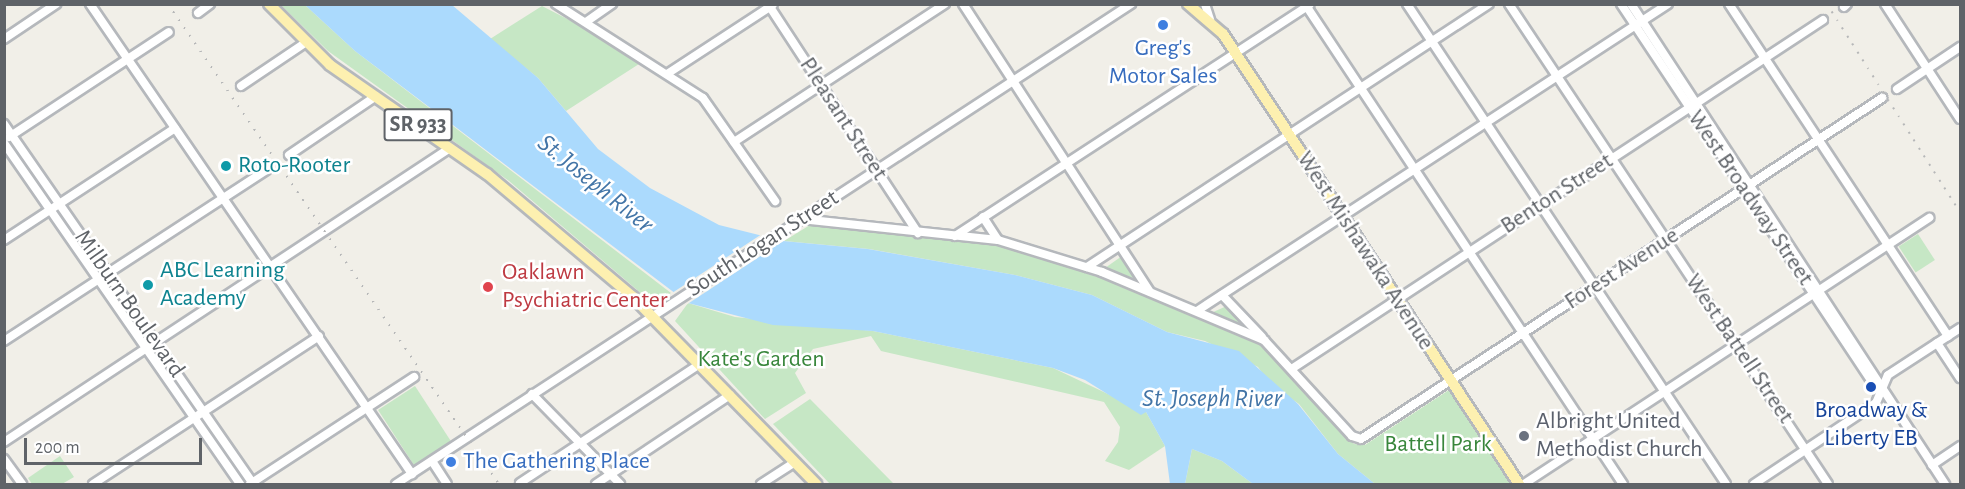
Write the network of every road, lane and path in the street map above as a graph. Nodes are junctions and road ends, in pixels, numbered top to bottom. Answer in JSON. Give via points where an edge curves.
{"nodes":[{"id":1,"x":56,"y":4,"type":"edge"},
{"id":2,"x":90,"y":4,"type":"edge"},
{"id":3,"x":210,"y":4,"type":"edge"},
{"id":4,"x":268,"y":4,"type":"edge"},
{"id":5,"x":556,"y":4,"type":"edge"},
{"id":6,"x":612,"y":4,"type":"edge"},
{"id":7,"x":945,"y":4,"type":"edge"},
{"id":8,"x":963,"y":4,"type":"edge"},
{"id":9,"x":1131,"y":4,"type":"edge"},
{"id":10,"x":1188,"y":4,"type":"edge"},
{"id":11,"x":1205,"y":4,"type":"edge"},
{"id":12,"x":1407,"y":4,"type":"edge"},
{"id":13,"x":1489,"y":4,"type":"edge"},
{"id":14,"x":1509,"y":4,"type":"edge"},
{"id":15,"x":1621,"y":4,"type":"edge"},
{"id":16,"x":1631,"y":4,"type":"edge"},
{"id":17,"x":1668,"y":4,"type":"edge"},
{"id":18,"x":1729,"y":4,"type":"edge"},
{"id":19,"x":1885,"y":4,"type":"edge"},
{"id":20,"x":771,"y":5,"type":"edge"},
{"id":21,"x":1307,"y":5,"type":"edge"},
{"id":22,"x":198,"y":13,"type":"dead end"},
{"id":23,"x":1210,"y":19,"type":"junction"},
{"id":24,"x":1823,"y":20,"type":"dead end"},
{"id":25,"x":586,"y":22,"type":"junction"},
{"id":26,"x":1639,"y":24,"type":"junction"},
{"id":27,"x":169,"y":32,"type":"dead end"},
{"id":28,"x":4,"y":39,"type":"edge"},
{"id":29,"x":1432,"y":42,"type":"junction"},
{"id":30,"x":305,"y":43,"type":"junction"},
{"id":31,"x":1960,"y":47,"type":"edge"},
{"id":32,"x":1235,"y":54,"type":"junction"},
{"id":33,"x":128,"y":58,"type":"junction"},
{"id":34,"x":1764,"y":58,"type":"junction"},
{"id":35,"x":1927,"y":69,"type":"junction"},
{"id":36,"x":668,"y":74,"type":"junction"},
{"id":37,"x":1558,"y":77,"type":"junction"},
{"id":38,"x":1014,"y":80,"type":"junction"},
{"id":39,"x":821,"y":85,"type":"junction"},
{"id":40,"x":241,"y":86,"type":"dead end"},
{"id":41,"x":1360,"y":89,"type":"junction"},
{"id":42,"x":1897,"y":89,"type":"dead end"},
{"id":43,"x":376,"y":96,"type":"junction"},
{"id":44,"x":1882,"y":98,"type":"dead end"},
{"id":45,"x":1693,"y":105,"type":"junction"},
{"id":46,"x":1960,"y":119,"type":"edge"},
{"id":47,"x":4,"y":124,"type":"edge"},
{"id":48,"x":1485,"y":124,"type":"junction"},
{"id":49,"x":175,"y":128,"type":"junction"},
{"id":50,"x":1288,"y":135,"type":"junction"},
{"id":51,"x":7,"y":139,"type":"edge"},
{"id":52,"x":1818,"y":140,"type":"junction"},
{"id":53,"x":734,"y":142,"type":"junction"},
{"id":54,"x":450,"y":148,"type":"junction"},
{"id":55,"x":289,"y":155,"type":"dead end"},
{"id":56,"x":1611,"y":158,"type":"junction"},
{"id":57,"x":1068,"y":163,"type":"junction"},
{"id":58,"x":266,"y":170,"type":"dead end"},
{"id":59,"x":876,"y":170,"type":"junction"},
{"id":60,"x":1414,"y":171,"type":"junction"},
{"id":61,"x":1747,"y":187,"type":"junction"},
{"id":62,"x":223,"y":197,"type":"junction"},
{"id":63,"x":775,"y":201,"type":"dead end"},
{"id":64,"x":60,"y":204,"type":"junction"},
{"id":65,"x":1539,"y":206,"type":"junction"},
{"id":66,"x":51,"y":210,"type":"junction"},
{"id":67,"x":983,"y":217,"type":"junction"},
{"id":68,"x":1342,"y":217,"type":"junction"},
{"id":69,"x":1929,"y":218,"type":"dead end"},
{"id":70,"x":801,"y":219,"type":"junction"},
{"id":71,"x":918,"y":233,"type":"junction"},
{"id":72,"x":955,"y":236,"type":"junction"},
{"id":73,"x":4,"y":240,"type":"edge"},
{"id":74,"x":998,"y":240,"type":"junction"},
{"id":75,"x":1666,"y":240,"type":"junction"},
{"id":76,"x":1121,"y":244,"type":"junction"},
{"id":77,"x":1888,"y":245,"type":"junction"},
{"id":78,"x":1468,"y":252,"type":"junction"},
{"id":79,"x":271,"y":267,"type":"junction"},
{"id":80,"x":1087,"y":267,"type":"junction"},
{"id":81,"x":108,"y":274,"type":"junction"},
{"id":82,"x":99,"y":280,"type":"junction"},
{"id":83,"x":1594,"y":287,"type":"junction"},
{"id":84,"x":1150,"y":292,"type":"junction"},
{"id":85,"x":1817,"y":292,"type":"junction"},
{"id":86,"x":1222,"y":295,"type":"junction"},
{"id":87,"x":1396,"y":299,"type":"junction"},
{"id":88,"x":1197,"y":311,"type":"junction"},
{"id":89,"x":652,"y":315,"type":"junction"},
{"id":90,"x":1960,"y":328,"type":"edge"},
{"id":91,"x":1522,"y":335,"type":"junction"},
{"id":92,"x":319,"y":336,"type":"junction"},
{"id":93,"x":1948,"y":336,"type":"junction"},
{"id":94,"x":1264,"y":340,"type":"junction"},
{"id":95,"x":4,"y":341,"type":"edge"},
{"id":96,"x":156,"y":343,"type":"junction"},
{"id":97,"x":1937,"y":343,"type":"junction"},
{"id":98,"x":1736,"y":345,"type":"junction"},
{"id":99,"x":147,"y":349,"type":"junction"},
{"id":100,"x":700,"y":364,"type":"junction"},
{"id":101,"x":1293,"y":368,"type":"junction"},
{"id":102,"x":414,"y":377,"type":"dead end"},
{"id":103,"x":1960,"y":378,"type":"edge"},
{"id":104,"x":1451,"y":382,"type":"junction"},
{"id":105,"x":1882,"y":389,"type":"junction"},
{"id":106,"x":1664,"y":392,"type":"junction"},
{"id":107,"x":532,"y":394,"type":"junction"},
{"id":108,"x":730,"y":396,"type":"junction"},
{"id":109,"x":368,"y":408,"type":"junction"},
{"id":110,"x":203,"y":412,"type":"junction"},
{"id":111,"x":194,"y":418,"type":"junction"},
{"id":112,"x":1593,"y":440,"type":"junction"},
{"id":113,"x":4,"y":442,"type":"edge"},
{"id":114,"x":579,"y":443,"type":"junction"},
{"id":115,"x":1960,"y":446,"type":"edge"},
{"id":116,"x":1806,"y":450,"type":"junction"},
{"id":117,"x":4,"y":459,"type":"edge"},
{"id":118,"x":432,"y":461,"type":"junction"},
{"id":119,"x":795,"y":462,"type":"junction"},
{"id":120,"x":1932,"y":465,"type":"junction"},
{"id":121,"x":412,"y":474,"type":"junction"},
{"id":122,"x":610,"y":475,"type":"junction"},
{"id":123,"x":520,"y":483,"type":"dead end"},
{"id":124,"x":22,"y":484,"type":"edge"},
{"id":125,"x":93,"y":484,"type":"edge"},
{"id":126,"x":240,"y":484,"type":"edge"},
{"id":127,"x":252,"y":484,"type":"edge"},
{"id":128,"x":396,"y":484,"type":"edge"},
{"id":129,"x":447,"y":484,"type":"edge"},
{"id":130,"x":596,"y":484,"type":"edge"},
{"id":131,"x":620,"y":484,"type":"edge"},
{"id":132,"x":761,"y":484,"type":"edge"},
{"id":133,"x":816,"y":484,"type":"edge"},
{"id":134,"x":1519,"y":484,"type":"edge"},
{"id":135,"x":1524,"y":484,"type":"edge"},
{"id":136,"x":1623,"y":484,"type":"edge"},
{"id":137,"x":1726,"y":484,"type":"edge"},
{"id":138,"x":1754,"y":484,"type":"edge"},
{"id":139,"x":1828,"y":484,"type":"edge"},
{"id":140,"x":1945,"y":484,"type":"edge"}],
"edges":[{"from":1,"to":28,"type":"street"},
{"from":2,"to":33,"type":"street"},
{"from":3,"to":22,"type":"street"},
{"from":4,"to":30,"type":"main road","number":"SR 933"},
{"from":5,"to":25,"type":"street"},
{"from":6,"to":25,"type":"street"},
{"from":7,"to":39,"type":"street"},
{"from":8,"to":38,"type":"street"},
{"from":9,"to":38,"type":"street","name":"South Logan Street"},
{"from":10,"to":23,"type":"main road","name":"West Mishawaka Avenue"},
{"from":11,"to":23,"type":"street","name":"West Mishawaka Avenue"},
{"from":12,"to":29,"type":"street"},
{"from":13,"to":29,"type":"street"},
{"from":14,"to":37,"type":"street","name":"West Battell Street"},
{"from":15,"to":26,"type":"street","name":"West Broadway Street"},
{"from":16,"to":26,"type":"street","name":"West Broadway Street"},
{"from":17,"to":26,"type":"street"},
{"from":18,"to":34,"type":"street"},
{"from":19,"to":35,"type":"street"},
{"from":20,"to":36,"type":"street"},
{"from":20,"to":39,"type":"street","name":"Pleasant Street"},
{"from":21,"to":32,"type":"street"},
{"from":21,"to":41,"type":"street"},
{"from":23,"to":32,"type":"main road","name":"West Mishawaka Avenue"},
{"from":24,"to":34,"type":"street","name":"Benton Street"},
{"from":25,"to":36,"type":"street"},
{"from":26,"to":37,"type":"street"},
{"from":26,"to":45,"type":"street","name":"West Broadway Street"},
{"from":27,"to":33,"type":"street"},
{"from":29,"to":41,"type":"street"},
{"from":29,"to":48,"type":"street"},
{"from":30,"to":40,"type":"street"},
{"from":30,"to":43,"type":"main road","number":"SR 933"},
{"from":31,"to":35,"type":"street"},
{"from":32,"to":50,"type":"main road","name":"West Mishawaka Avenue"},
{"from":32,"to":57,"type":"street"},
{"from":33,"to":49,"type":"street"},
{"from":33,"to":51,"type":"street"},
{"from":34,"to":45,"type":"street","name":"Benton Street"},
{"from":34,"to":52,"type":"street"},
{"from":35,"to":42,"type":"street"},
{"from":35,"to":46,"type":"street"},
{"from":36,"to":53,"type":"street","via":[[706,101]]},
{"from":37,"to":48,"type":"street"},
{"from":37,"to":56,"type":"street","name":"West Battell Street"},
{"from":38,"to":57,"type":"street"},
{"from":38,"to":59,"type":"street","name":"South Logan Street"},
{"from":39,"to":53,"type":"street"},
{"from":39,"to":59,"type":"street","name":"Pleasant Street"},
{"from":41,"to":50,"type":"street"},
{"from":41,"to":60,"type":"street"},
{"from":43,"to":54,"type":"main road","number":"SR 933"},
{"from":43,"to":55,"type":"street"},
{"from":44,"to":52,"type":"street","name":"Forest Avenue"},
{"from":45,"to":56,"type":"street","name":"Benton Street"},
{"from":45,"to":61,"type":"street","name":"West Broadway Street"},
{"from":47,"to":51,"type":"street","name":"Milburn Boulevard"},
{"from":48,"to":60,"type":"street"},
{"from":48,"to":65,"type":"street"},
{"from":49,"to":62,"type":"street"},
{"from":49,"to":64,"type":"street"},
{"from":50,"to":68,"type":"main road","name":"West Mishawaka Avenue"},
{"from":50,"to":76,"type":"street"},
{"from":51,"to":64,"type":"street","name":"Milburn Boulevard"},
{"from":51,"to":66,"type":"street","name":"Milburn Boulevard"},
{"from":52,"to":61,"type":"street","name":"Forest Avenue"},
{"from":52,"to":77,"type":"street"},
{"from":53,"to":63,"type":"street"},
{"from":54,"to":79,"type":"street"},
{"from":54,"to":89,"type":"main road","number":"SR 933"},
{"from":56,"to":65,"type":"street","name":"Benton Street"},
{"from":56,"to":75,"type":"street","name":"West Battell Street"},
{"from":57,"to":67,"type":"street"},
{"from":57,"to":76,"type":"street"},
{"from":58,"to":62,"type":"street"},
{"from":59,"to":70,"type":"street","name":"South Logan Street"},
{"from":59,"to":71,"type":"street","name":"Pleasant Street"},
{"from":60,"to":68,"type":"street"},
{"from":60,"to":78,"type":"street"},
{"from":61,"to":75,"type":"street","name":"Forest Avenue"},
{"from":61,"to":85,"type":"street","name":"West Broadway Street"},
{"from":62,"to":79,"type":"street"},
{"from":62,"to":81,"type":"street"},
{"from":64,"to":66,"type":"street"},
{"from":64,"to":81,"type":"street","name":"Milburn Boulevard"},
{"from":65,"to":78,"type":"street","name":"Benton Street"},
{"from":65,"to":83,"type":"street"},
{"from":66,"to":73,"type":"street"},
{"from":66,"to":82,"type":"street","name":"Milburn Boulevard"},
{"from":67,"to":72,"type":"street"},
{"from":67,"to":74,"type":"street"},
{"from":68,"to":86,"type":"street"},
{"from":68,"to":87,"type":"main road","name":"West Mishawaka Avenue"},
{"from":69,"to":77,"type":"street"},
{"from":70,"to":71,"type":"street"},
{"from":70,"to":89,"type":"street","name":"South Logan Street"},
{"from":71,"to":72,"type":"street"},
{"from":72,"to":74,"type":"street"},
{"from":74,"to":80,"type":"street"},
{"from":75,"to":83,"type":"street","name":"Forest Avenue"},
{"from":75,"to":98,"type":"street","name":"West Battell Street"},
{"from":76,"to":80,"type":"street"},
{"from":76,"to":84,"type":"street"},
{"from":77,"to":85,"type":"street"},
{"from":77,"to":93,"type":"street"},
{"from":78,"to":87,"type":"street","name":"Benton Street"},
{"from":78,"to":91,"type":"street"},
{"from":79,"to":92,"type":"street"},
{"from":79,"to":96,"type":"street"},
{"from":80,"to":84,"type":"street"},
{"from":81,"to":82,"type":"street"},
{"from":81,"to":96,"type":"street","name":"Milburn Boulevard"},
{"from":82,"to":95,"type":"street"},
{"from":82,"to":99,"type":"street","name":"Milburn Boulevard"},
{"from":83,"to":91,"type":"street","name":"Forest Avenue"},
{"from":83,"to":106,"type":"street"},
{"from":84,"to":88,"type":"street"},
{"from":85,"to":98,"type":"street"},
{"from":85,"to":105,"type":"street","name":"West Broadway Street"},
{"from":86,"to":88,"type":"street"},
{"from":86,"to":94,"type":"street"},
{"from":87,"to":101,"type":"street","name":"Benton Street"},
{"from":87,"to":104,"type":"main road","name":"West Mishawaka Avenue"},
{"from":88,"to":94,"type":"street"},
{"from":89,"to":100,"type":"main road","number":"SR 933"},
{"from":89,"to":107,"type":"street","name":"South Logan Street"},
{"from":90,"to":93,"type":"street"},
{"from":91,"to":104,"type":"street","name":"Forest Avenue"},
{"from":91,"to":112,"type":"street"},
{"from":92,"to":109,"type":"street"},
{"from":92,"to":110,"type":"street"},
{"from":93,"to":97,"type":"street"},
{"from":94,"to":101,"type":"street"},
{"from":96,"to":99,"type":"street"},
{"from":96,"to":110,"type":"street","name":"Milburn Boulevard"},
{"from":97,"to":103,"type":"street"},
{"from":97,"to":105,"type":"street","via":[[1888,375]]},
{"from":98,"to":106,"type":"street"},
{"from":98,"to":116,"type":"street","name":"West Battell Street"},
{"from":99,"to":111,"type":"street","name":"Milburn Boulevard"},
{"from":99,"to":113,"type":"street"},
{"from":100,"to":108,"type":"main road","number":"SR 933"},
{"from":100,"to":114,"type":"street"},
{"from":101,"to":104,"type":"street","name":"Forest Avenue","via":[[1352,436],[1361,439]]},
{"from":102,"to":109,"type":"street"},
{"from":104,"to":134,"type":"main road","name":"West Mishawaka Avenue"},
{"from":105,"to":116,"type":"street","via":[[1876,403]]},
{"from":105,"to":120,"type":"street","name":"West Broadway Street"},
{"from":106,"to":112,"type":"street"},
{"from":106,"to":137,"type":"street"},
{"from":107,"to":114,"type":"street"},
{"from":107,"to":118,"type":"street","name":"South Logan Street"},
{"from":108,"to":119,"type":"main road","number":"SR 933"},
{"from":108,"to":122,"type":"street"},
{"from":109,"to":121,"type":"street"},
{"from":109,"to":127,"type":"street"},
{"from":110,"to":111,"type":"street"},
{"from":110,"to":127,"type":"street","name":"Milburn Boulevard"},
{"from":111,"to":125,"type":"street"},
{"from":111,"to":126,"type":"street","name":"Milburn Boulevard"},
{"from":112,"to":135,"type":"street"},
{"from":112,"to":136,"type":"street"},
{"from":114,"to":122,"type":"street"},
{"from":114,"to":123,"type":"street"},
{"from":115,"to":120,"type":"street"},
{"from":116,"to":138,"type":"street"},
{"from":116,"to":139,"type":"street","name":"West Battell Street"},
{"from":117,"to":124,"type":"street"},
{"from":118,"to":121,"type":"street","name":"South Logan Street"},
{"from":118,"to":129,"type":"street"},
{"from":119,"to":132,"type":"street"},
{"from":119,"to":133,"type":"main road","number":"SR 933"},
{"from":120,"to":140,"type":"street","name":"West Broadway Street"},
{"from":121,"to":128,"type":"street","name":"South Logan Street"},
{"from":122,"to":130,"type":"street"},
{"from":122,"to":131,"type":"street"}]}
